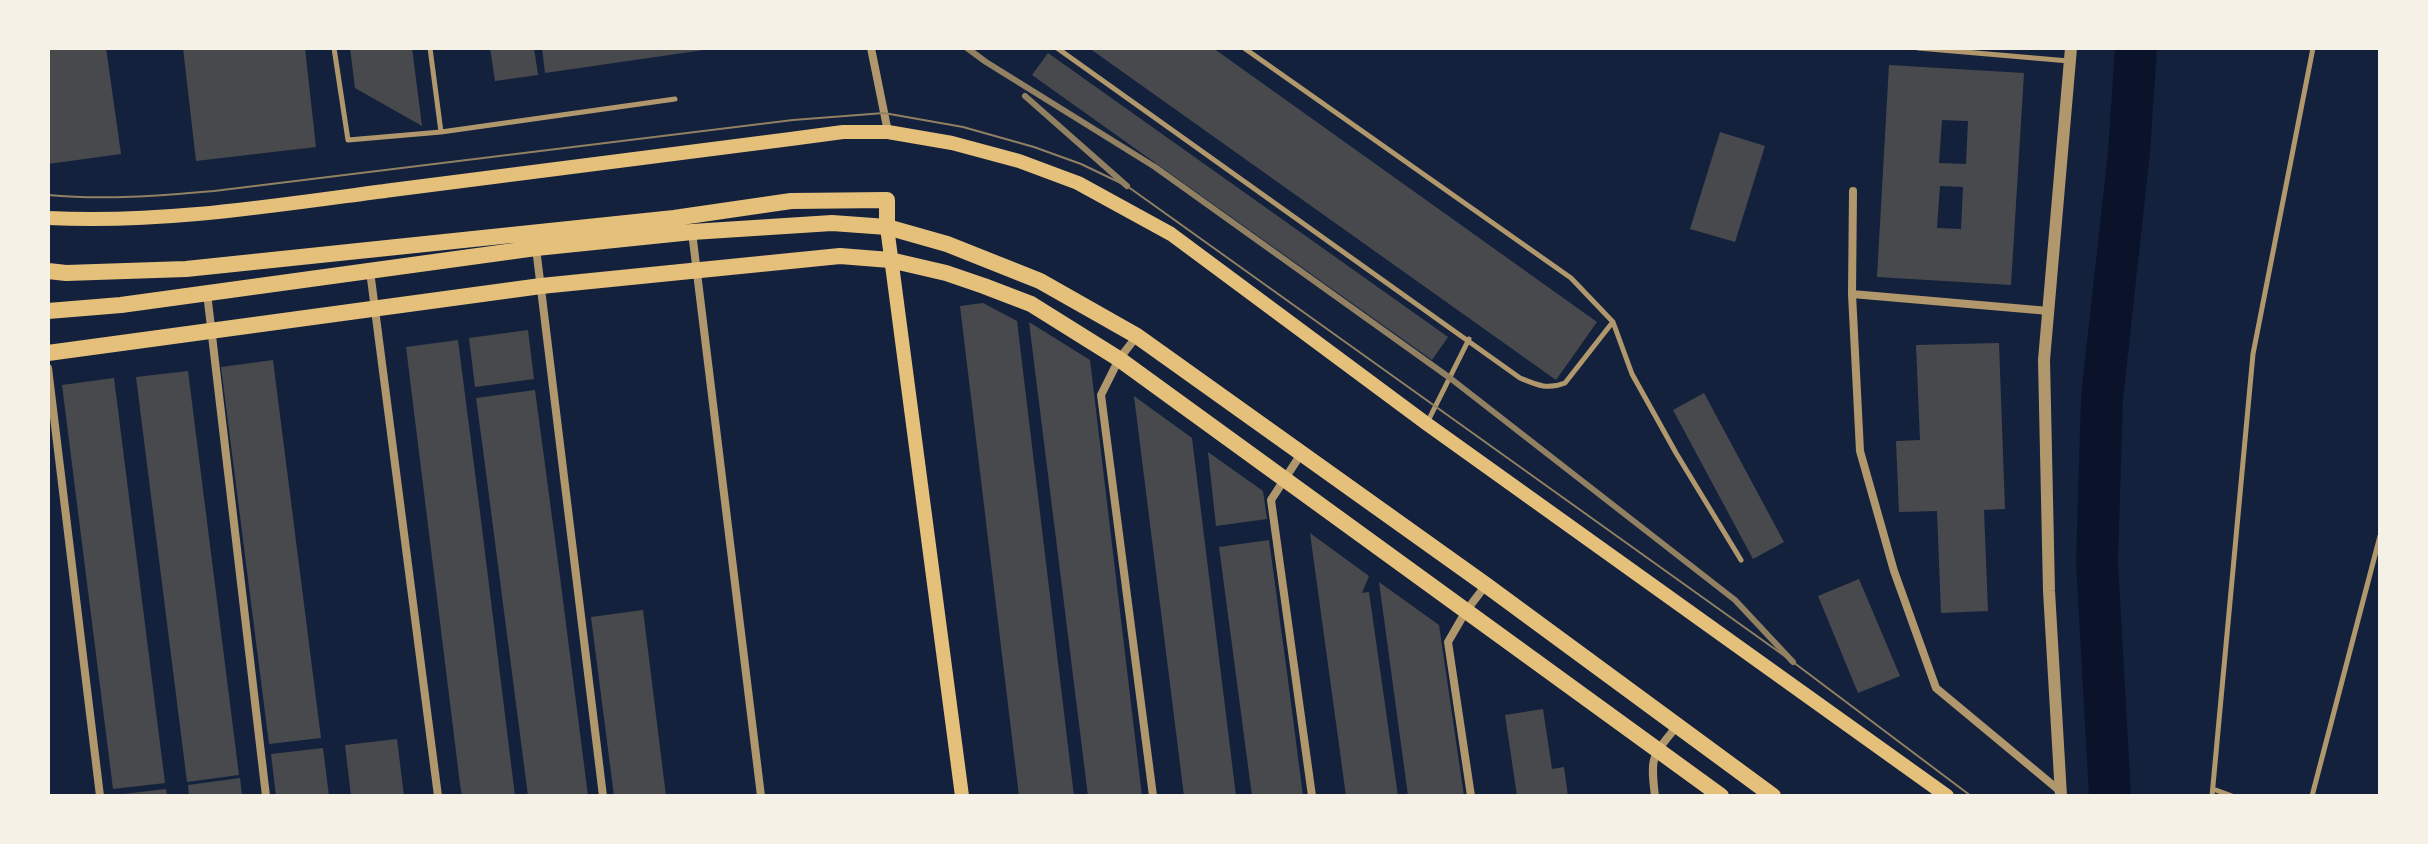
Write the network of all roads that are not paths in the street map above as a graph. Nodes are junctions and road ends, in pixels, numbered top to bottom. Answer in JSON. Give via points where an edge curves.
{"nodes":[{"id":1,"x":334,"y":48,"type":"edge"},
{"id":2,"x":430,"y":48,"type":"edge"},
{"id":3,"x":871,"y":48,"type":"edge"},
{"id":4,"x":1057,"y":48,"type":"edge"},
{"id":5,"x":1244,"y":48,"type":"edge"},
{"id":6,"x":1918,"y":48,"type":"edge"},
{"id":7,"x":2313,"y":48,"type":"edge"},
{"id":8,"x":2070,"y":55,"type":"edge"},
{"id":9,"x":675,"y":99,"type":"dead end"},
{"id":10,"x":441,"y":132,"type":"junction"},
{"id":11,"x":888,"y":132,"type":"junction"},
{"id":12,"x":1853,"y":191,"type":"dead end"},
{"id":13,"x":48,"y":218,"type":"edge"},
{"id":14,"x":887,"y":227,"type":"junction"},
{"id":15,"x":692,"y":232,"type":"junction"},
{"id":16,"x":536,"y":248,"type":"junction"},
{"id":17,"x":890,"y":260,"type":"junction"},
{"id":18,"x":697,"y":269,"type":"junction"},
{"id":19,"x":48,"y":271,"type":"edge"},
{"id":20,"x":370,"y":271,"type":"junction"},
{"id":21,"x":541,"y":286,"type":"junction"},
{"id":22,"x":207,"y":292,"type":"junction"},
{"id":23,"x":1852,"y":294,"type":"junction"},
{"id":24,"x":376,"y":308,"type":"junction"},
{"id":25,"x":48,"y":311,"type":"edge"},
{"id":26,"x":2049,"y":311,"type":"junction"},
{"id":27,"x":1613,"y":322,"type":"junction"},
{"id":28,"x":213,"y":331,"type":"junction"},
{"id":29,"x":1137,"y":336,"type":"junction"},
{"id":30,"x":1469,"y":339,"type":"junction"},
{"id":31,"x":48,"y":353,"type":"edge"},
{"id":32,"x":1119,"y":359,"type":"junction"},
{"id":33,"x":48,"y":368,"type":"edge"},
{"id":34,"x":1427,"y":424,"type":"junction"},
{"id":35,"x":1301,"y":453,"type":"junction"},
{"id":36,"x":1284,"y":477,"type":"junction"},
{"id":37,"x":2380,"y":536,"type":"edge"},
{"id":38,"x":1741,"y":560,"type":"dead end"},
{"id":39,"x":1486,"y":585,"type":"junction"},
{"id":40,"x":1466,"y":611,"type":"junction"},
{"id":41,"x":1677,"y":726,"type":"junction"},
{"id":42,"x":1657,"y":751,"type":"junction"},
{"id":43,"x":2212,"y":792,"type":"edge"},
{"id":44,"x":2060,"y":793,"type":"edge"},
{"id":45,"x":100,"y":796,"type":"edge"},
{"id":46,"x":266,"y":796,"type":"edge"},
{"id":47,"x":438,"y":796,"type":"edge"},
{"id":48,"x":603,"y":796,"type":"edge"},
{"id":49,"x":761,"y":796,"type":"edge"},
{"id":50,"x":962,"y":796,"type":"edge"},
{"id":51,"x":1153,"y":796,"type":"edge"},
{"id":52,"x":1312,"y":796,"type":"edge"},
{"id":53,"x":1471,"y":796,"type":"edge"},
{"id":54,"x":1655,"y":796,"type":"edge"},
{"id":55,"x":1721,"y":796,"type":"edge"},
{"id":56,"x":1773,"y":796,"type":"edge"},
{"id":57,"x":1947,"y":796,"type":"edge"},
{"id":58,"x":2232,"y":796,"type":"edge"},
{"id":59,"x":2312,"y":796,"type":"edge"}],
"edges":[{"from":1,"to":10,"type":"lane","via":[[348,140]]},
{"from":2,"to":10,"type":"lane"},
{"from":3,"to":11,"type":"street"},
{"from":4,"to":30,"type":"lane"},
{"from":5,"to":27,"type":"lane","via":[[1571,278]]},
{"from":6,"to":8,"type":"lane"},
{"from":7,"to":43,"type":"lane","via":[[2253,354]]},
{"from":8,"to":26,"type":"street"},
{"from":9,"to":10,"type":"lane"},
{"from":11,"to":13,"type":"main road","via":[[843,132],[240,209],[111,220]]},
{"from":11,"to":34,"type":"main road","via":[[952,143],[1078,183],[1171,234]]},
{"from":12,"to":23,"type":"street"},
{"from":14,"to":15,"type":"main road","via":[[832,223]]},
{"from":14,"to":17,"type":"main road"},
{"from":14,"to":19,"type":"main road","via":[[887,200],[791,201],[186,269]]},
{"from":14,"to":29,"type":"main road","via":[[1040,281]]},
{"from":15,"to":16,"type":"main road"},
{"from":15,"to":18,"type":"street"},
{"from":16,"to":20,"type":"main road"},
{"from":16,"to":21,"type":"street"},
{"from":17,"to":18,"type":"main road","via":[[840,256]]},
{"from":17,"to":32,"type":"main road","via":[[946,273],[1031,304]]},
{"from":17,"to":50,"type":"main road"},
{"from":18,"to":21,"type":"main road"},
{"from":18,"to":49,"type":"street"},
{"from":20,"to":22,"type":"main road"},
{"from":20,"to":24,"type":"street"},
{"from":21,"to":24,"type":"main road"},
{"from":21,"to":48,"type":"street"},
{"from":22,"to":25,"type":"main road"},
{"from":22,"to":28,"type":"street"},
{"from":23,"to":26,"type":"street"},
{"from":23,"to":44,"type":"street","via":[[1860,451],[1894,571],[1936,688]]},
{"from":24,"to":28,"type":"main road"},
{"from":24,"to":47,"type":"street"},
{"from":26,"to":44,"type":"street","via":[[2044,375]]},
{"from":27,"to":30,"type":"lane","via":[[1565,383],[1554,387],[1520,378]]},
{"from":27,"to":38,"type":"lane","via":[[1632,374]]},
{"from":28,"to":31,"type":"main road"},
{"from":28,"to":46,"type":"street"},
{"from":29,"to":32,"type":"street"},
{"from":29,"to":35,"type":"main road"},
{"from":30,"to":34,"type":"lane"},
{"from":32,"to":36,"type":"main road"},
{"from":32,"to":51,"type":"street","via":[[1101,395]]},
{"from":33,"to":45,"type":"street"},
{"from":34,"to":57,"type":"main road"},
{"from":35,"to":36,"type":"street"},
{"from":35,"to":39,"type":"main road"},
{"from":36,"to":40,"type":"main road"},
{"from":36,"to":52,"type":"street","via":[[1271,500]]},
{"from":37,"to":59,"type":"lane"},
{"from":39,"to":40,"type":"street"},
{"from":39,"to":41,"type":"main road"},
{"from":40,"to":42,"type":"main road"},
{"from":40,"to":53,"type":"street","via":[[1448,642]]},
{"from":41,"to":42,"type":"street"},
{"from":41,"to":56,"type":"main road"},
{"from":42,"to":54,"type":"street","via":[[1651,766]]},
{"from":42,"to":55,"type":"main road"},
{"from":43,"to":58,"type":"lane"}]}
